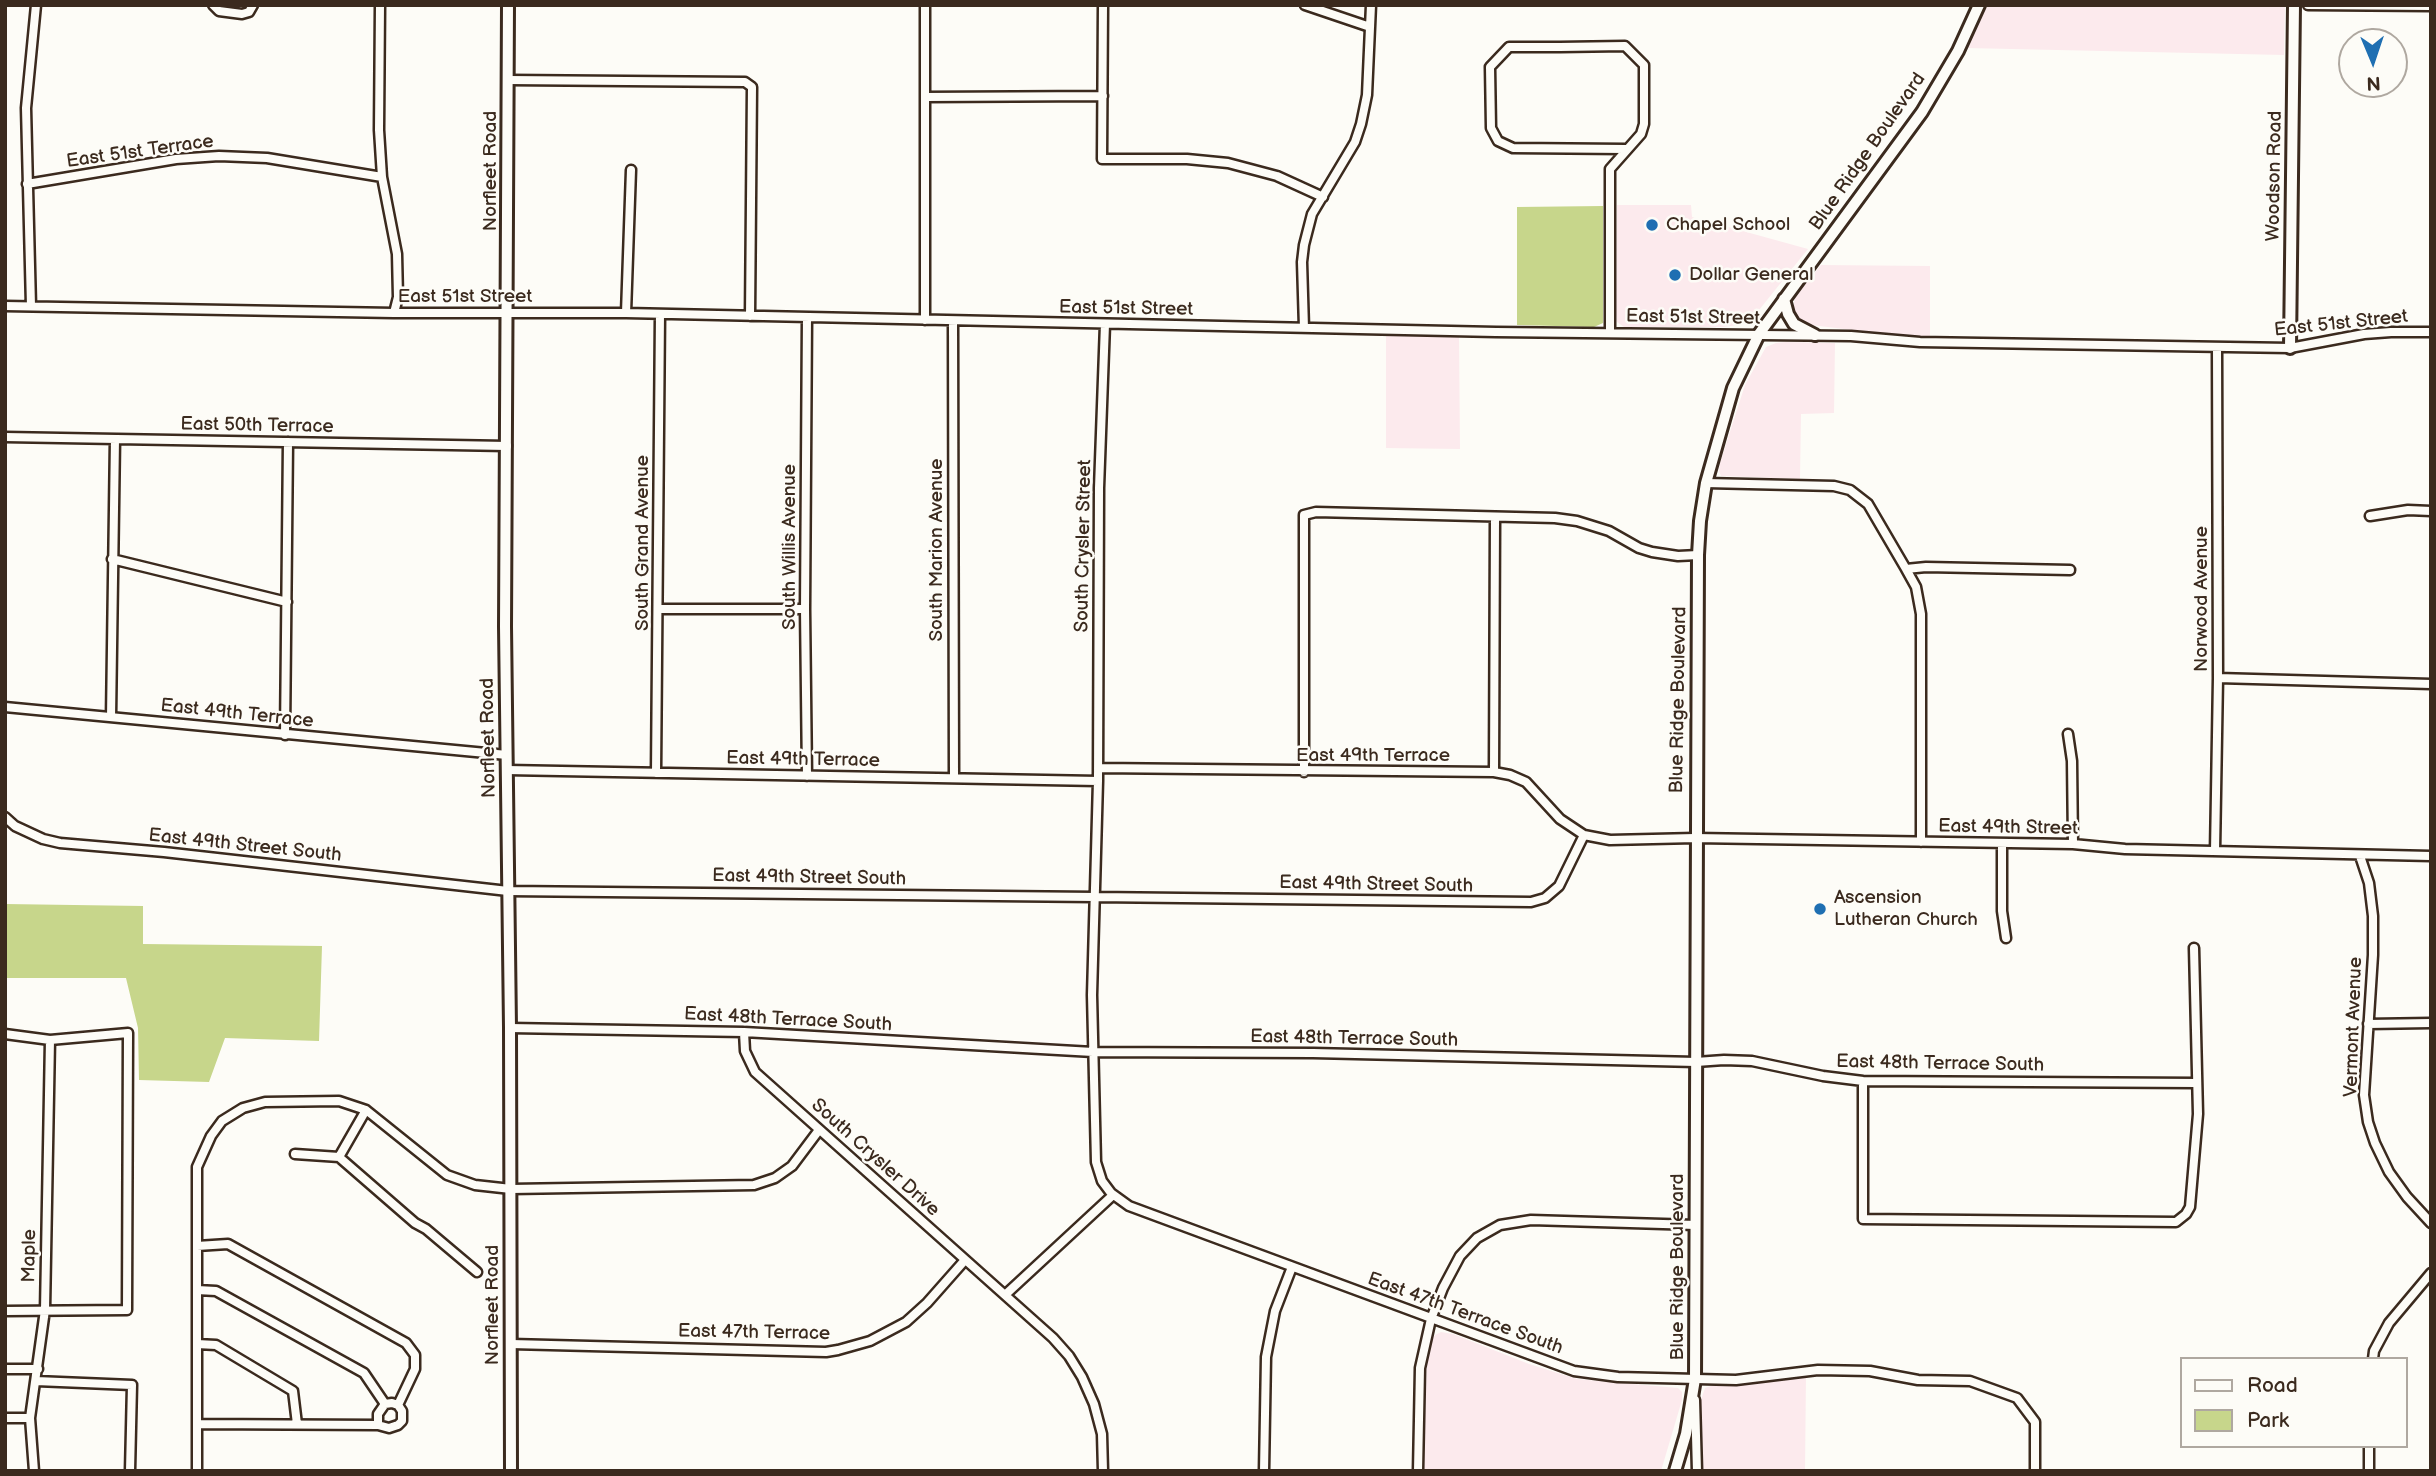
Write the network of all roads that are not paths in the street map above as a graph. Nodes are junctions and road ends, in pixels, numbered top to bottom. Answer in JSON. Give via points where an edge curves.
{"nodes":[{"id":1,"x":36,"y":5,"type":"edge"},
{"id":2,"x":213,"y":5,"type":"edge"},
{"id":3,"x":253,"y":5,"type":"edge"},
{"id":4,"x":380,"y":5,"type":"edge"},
{"id":5,"x":508,"y":5,"type":"edge"},
{"id":6,"x":925,"y":5,"type":"edge"},
{"id":7,"x":1103,"y":5,"type":"edge"},
{"id":8,"x":1305,"y":5,"type":"edge"},
{"id":9,"x":1371,"y":5,"type":"edge"},
{"id":10,"x":1979,"y":5,"type":"edge"},
{"id":11,"x":2294,"y":5,"type":"edge"},
{"id":12,"x":2308,"y":5,"type":"edge"},
{"id":13,"x":2431,"y":6,"type":"edge"},
{"id":14,"x":1370,"y":27,"type":"junction"},
{"id":15,"x":508,"y":80,"type":"junction"},
{"id":16,"x":1102,"y":96,"type":"junction"},
{"id":17,"x":925,"y":97,"type":"junction"},
{"id":18,"x":1625,"y":149,"type":"junction"},
{"id":19,"x":631,"y":170,"type":"dead end"},
{"id":20,"x":382,"y":177,"type":"junction"},
{"id":21,"x":27,"y":184,"type":"junction"},
{"id":22,"x":1323,"y":197,"type":"junction"},
{"id":23,"x":1784,"y":299,"type":"junction"},
{"id":24,"x":5,"y":306,"type":"edge"},
{"id":25,"x":31,"y":306,"type":"junction"},
{"id":26,"x":394,"y":313,"type":"junction"},
{"id":27,"x":508,"y":313,"type":"junction"},
{"id":28,"x":626,"y":313,"type":"junction"},
{"id":29,"x":660,"y":314,"type":"junction"},
{"id":30,"x":750,"y":316,"type":"junction"},
{"id":31,"x":807,"y":317,"type":"junction"},
{"id":32,"x":925,"y":320,"type":"junction"},
{"id":33,"x":953,"y":321,"type":"junction"},
{"id":34,"x":1105,"y":324,"type":"junction"},
{"id":35,"x":1304,"y":328,"type":"junction"},
{"id":36,"x":2431,"y":332,"type":"edge"},
{"id":37,"x":1610,"y":333,"type":"junction"},
{"id":38,"x":1759,"y":334,"type":"junction"},
{"id":39,"x":1815,"y":335,"type":"junction"},
{"id":40,"x":2217,"y":347,"type":"junction"},
{"id":41,"x":2290,"y":348,"type":"junction"},
{"id":42,"x":5,"y":437,"type":"edge"},
{"id":43,"x":115,"y":439,"type":"junction"},
{"id":44,"x":288,"y":442,"type":"junction"},
{"id":45,"x":507,"y":446,"type":"junction"},
{"id":46,"x":1706,"y":483,"type":"junction"},
{"id":47,"x":2431,"y":511,"type":"edge"},
{"id":48,"x":2370,"y":516,"type":"dead end"},
{"id":49,"x":1495,"y":517,"type":"junction"},
{"id":50,"x":1698,"y":555,"type":"junction"},
{"id":51,"x":112,"y":559,"type":"junction"},
{"id":52,"x":1906,"y":569,"type":"junction"},
{"id":53,"x":2070,"y":570,"type":"dead end"},
{"id":54,"x":287,"y":603,"type":"junction"},
{"id":55,"x":659,"y":609,"type":"junction"},
{"id":56,"x":805,"y":609,"type":"junction"},
{"id":57,"x":2218,"y":678,"type":"junction"},
{"id":58,"x":2431,"y":684,"type":"edge"},
{"id":59,"x":5,"y":707,"type":"edge"},
{"id":60,"x":111,"y":716,"type":"junction"},
{"id":61,"x":2068,"y":734,"type":"dead end"},
{"id":62,"x":285,"y":735,"type":"junction"},
{"id":63,"x":507,"y":755,"type":"junction"},
{"id":64,"x":1098,"y":768,"type":"junction"},
{"id":65,"x":507,"y":770,"type":"junction"},
{"id":66,"x":1304,"y":772,"type":"junction"},
{"id":67,"x":1494,"y":772,"type":"junction"},
{"id":68,"x":656,"y":773,"type":"junction"},
{"id":69,"x":807,"y":776,"type":"junction"},
{"id":70,"x":954,"y":778,"type":"junction"},
{"id":71,"x":1098,"y":781,"type":"junction"},
{"id":72,"x":6,"y":817,"type":"edge"},
{"id":73,"x":1584,"y":835,"type":"junction"},
{"id":74,"x":1695,"y":838,"type":"junction"},
{"id":75,"x":1921,"y":842,"type":"junction"},
{"id":76,"x":2002,"y":843,"type":"junction"},
{"id":77,"x":2073,"y":844,"type":"junction"},
{"id":78,"x":2215,"y":851,"type":"junction"},
{"id":79,"x":2360,"y":856,"type":"junction"},
{"id":80,"x":2431,"y":856,"type":"edge"},
{"id":81,"x":508,"y":891,"type":"junction"},
{"id":82,"x":1095,"y":897,"type":"junction"},
{"id":83,"x":2006,"y":938,"type":"dead end"},
{"id":84,"x":2194,"y":948,"type":"dead end"},
{"id":85,"x":2431,"y":1023,"type":"edge"},
{"id":86,"x":2368,"y":1024,"type":"junction"},
{"id":87,"x":510,"y":1028,"type":"junction"},
{"id":88,"x":744,"y":1032,"type":"junction"},
{"id":89,"x":5,"y":1034,"type":"edge"},
{"id":90,"x":50,"y":1040,"type":"junction"},
{"id":91,"x":1093,"y":1052,"type":"junction"},
{"id":92,"x":1696,"y":1062,"type":"junction"},
{"id":93,"x":1863,"y":1081,"type":"junction"},
{"id":94,"x":2197,"y":1083,"type":"junction"},
{"id":95,"x":366,"y":1111,"type":"junction"},
{"id":96,"x":820,"y":1130,"type":"junction"},
{"id":97,"x":295,"y":1154,"type":"dead end"},
{"id":98,"x":340,"y":1157,"type":"junction"},
{"id":99,"x":510,"y":1189,"type":"junction"},
{"id":100,"x":1113,"y":1195,"type":"junction"},
{"id":101,"x":2431,"y":1223,"type":"edge"},
{"id":102,"x":1696,"y":1225,"type":"junction"},
{"id":103,"x":197,"y":1246,"type":"junction"},
{"id":104,"x":965,"y":1260,"type":"junction"},
{"id":105,"x":1292,"y":1267,"type":"junction"},
{"id":106,"x":477,"y":1272,"type":"dead end"},
{"id":107,"x":2431,"y":1273,"type":"edge"},
{"id":108,"x":197,"y":1290,"type":"junction"},
{"id":109,"x":1005,"y":1295,"type":"junction"},
{"id":110,"x":45,"y":1310,"type":"junction"},
{"id":111,"x":5,"y":1311,"type":"edge"},
{"id":112,"x":1431,"y":1319,"type":"junction"},
{"id":113,"x":197,"y":1344,"type":"junction"},
{"id":114,"x":511,"y":1344,"type":"junction"},
{"id":115,"x":2374,"y":1357,"type":"edge"},
{"id":116,"x":5,"y":1369,"type":"edge"},
{"id":117,"x":38,"y":1369,"type":"junction"},
{"id":118,"x":1695,"y":1379,"type":"junction"},
{"id":119,"x":36,"y":1381,"type":"junction"},
{"id":120,"x":385,"y":1404,"type":"junction"},
{"id":121,"x":398,"y":1405,"type":"junction"},
{"id":122,"x":5,"y":1418,"type":"edge"},
{"id":123,"x":30,"y":1418,"type":"junction"},
{"id":124,"x":197,"y":1424,"type":"junction"},
{"id":125,"x":298,"y":1424,"type":"junction"},
{"id":126,"x":378,"y":1425,"type":"junction"},
{"id":127,"x":2369,"y":1448,"type":"edge"},
{"id":128,"x":34,"y":1471,"type":"edge"},
{"id":129,"x":130,"y":1471,"type":"edge"},
{"id":130,"x":197,"y":1471,"type":"edge"},
{"id":131,"x":511,"y":1471,"type":"edge"},
{"id":132,"x":1102,"y":1471,"type":"edge"},
{"id":133,"x":1264,"y":1471,"type":"edge"},
{"id":134,"x":1418,"y":1471,"type":"edge"},
{"id":135,"x":1675,"y":1471,"type":"edge"},
{"id":136,"x":1697,"y":1471,"type":"edge"},
{"id":137,"x":2035,"y":1471,"type":"edge"},
{"id":138,"x":2369,"y":1471,"type":"edge"}],
"edges":[{"from":1,"to":21,"type":"street","via":[[26,108]]},
{"from":2,"to":3,"type":"street","via":[[219,11],[242,14]]},
{"from":4,"to":20,"type":"street"},
{"from":5,"to":15,"type":"street","name":"Norfleet Road"},
{"from":6,"to":17,"type":"street"},
{"from":7,"to":16,"type":"street"},
{"from":8,"to":14,"type":"street"},
{"from":9,"to":14,"type":"street"},
{"from":10,"to":23,"type":"street","name":"Blue Ridge Boulevard","via":[[1922,113]]},
{"from":11,"to":41,"type":"street","name":"Woodson Road"},
{"from":12,"to":13,"type":"street"},
{"from":14,"to":22,"type":"street","via":[[1361,124]]},
{"from":15,"to":27,"type":"street","name":"Norfleet Road"},
{"from":15,"to":30,"type":"street","via":[[745,82],[752,86]]},
{"from":16,"to":17,"type":"street"},
{"from":16,"to":22,"type":"street","via":[[1102,159],[1228,163],[1277,176]]},
{"from":17,"to":32,"type":"street"},
{"from":18,"to":18,"type":"street","via":[[1641,134],[1644,124],[1644,65],[1625,46],[1509,47],[1490,67],[1491,128],[1498,141],[1513,148]]},
{"from":18,"to":37,"type":"street","via":[[1610,169]]},
{"from":19,"to":28,"type":"street"},
{"from":20,"to":21,"type":"street","name":"East 51st Terrace","via":[[267,158],[219,156]]},
{"from":20,"to":26,"type":"street","via":[[397,254]]},
{"from":21,"to":25,"type":"street"},
{"from":22,"to":35,"type":"street","via":[[1312,214],[1304,245]]},
{"from":23,"to":38,"type":"street","name":"Blue Ridge Boulevard"},
{"from":23,"to":39,"type":"street","via":[[1794,324]]},
{"from":24,"to":25,"type":"street","name":"East 51st Street"},
{"from":25,"to":26,"type":"street","name":"East 51st Street"},
{"from":26,"to":27,"type":"street","name":"East 51st Street"},
{"from":27,"to":28,"type":"street","name":"East 51st Street"},
{"from":27,"to":45,"type":"street","name":"Norfleet Road"},
{"from":28,"to":29,"type":"street","name":"East 51st Street"},
{"from":29,"to":30,"type":"street","name":"East 51st Street"},
{"from":29,"to":55,"type":"street","name":"South Grand Avenue"},
{"from":30,"to":31,"type":"street","name":"East 51st Street"},
{"from":31,"to":32,"type":"street","name":"East 51st Street"},
{"from":31,"to":56,"type":"street","name":"South Willis Avenue"},
{"from":32,"to":33,"type":"street","name":"East 51st Street"},
{"from":33,"to":34,"type":"street","name":"East 51st Street"},
{"from":33,"to":70,"type":"street","name":"South Marion Avenue"},
{"from":34,"to":35,"type":"street","name":"East 51st Street"},
{"from":34,"to":64,"type":"street","name":"South Crysler Street"},
{"from":35,"to":37,"type":"street","name":"East 51st Street"},
{"from":36,"to":41,"type":"street","name":"East 51st Street","via":[[2364,334]]},
{"from":37,"to":38,"type":"street","name":"East 51st Street"},
{"from":38,"to":39,"type":"street","name":"East 51st Street"},
{"from":38,"to":46,"type":"street","name":"Blue Ridge Boulevard","via":[[1733,388]]},
{"from":39,"to":40,"type":"street","name":"East 51st Street","via":[[1920,342]]},
{"from":40,"to":41,"type":"street","name":"East 51st Street"},
{"from":40,"to":57,"type":"street","name":"Norwood Avenue"},
{"from":42,"to":43,"type":"street","name":"East 50th Terrace"},
{"from":43,"to":44,"type":"street","name":"East 50th Terrace"},
{"from":43,"to":51,"type":"street"},
{"from":44,"to":45,"type":"street","name":"East 50th Terrace"},
{"from":44,"to":54,"type":"street"},
{"from":45,"to":63,"type":"street","name":"Norfleet Road"},
{"from":46,"to":50,"type":"street","name":"Blue Ridge Boulevard"},
{"from":46,"to":52,"type":"street","via":[[1850,490],[1868,504]]},
{"from":47,"to":48,"type":"street"},
{"from":49,"to":50,"type":"street","via":[[1577,521],[1652,552]]},
{"from":49,"to":66,"type":"street","via":[[1304,515]]},
{"from":49,"to":67,"type":"street"},
{"from":50,"to":74,"type":"street","name":"Blue Ridge Boulevard"},
{"from":51,"to":54,"type":"street"},
{"from":51,"to":60,"type":"street"},
{"from":52,"to":53,"type":"street"},
{"from":52,"to":75,"type":"street","via":[[1916,587],[1921,614]]},
{"from":54,"to":62,"type":"street"},
{"from":55,"to":56,"type":"street"},
{"from":55,"to":68,"type":"street","name":"South Grand Avenue"},
{"from":56,"to":69,"type":"street","name":"South Willis Avenue"},
{"from":57,"to":58,"type":"street"},
{"from":57,"to":78,"type":"street","name":"Norwood Avenue"},
{"from":59,"to":60,"type":"street","name":"East 49th Terrace"},
{"from":60,"to":62,"type":"street","name":"East 49th Terrace"},
{"from":61,"to":77,"type":"street"},
{"from":62,"to":63,"type":"street","name":"East 49th Terrace"},
{"from":63,"to":65,"type":"street","name":"Norfleet Road"},
{"from":64,"to":66,"type":"street","name":"East 49th Terrace"},
{"from":64,"to":71,"type":"street","name":"South Crysler Street"},
{"from":65,"to":68,"type":"street","name":"East 49th Terrace"},
{"from":65,"to":81,"type":"street","name":"Norfleet Road"},
{"from":66,"to":67,"type":"street","name":"East 49th Terrace"},
{"from":67,"to":73,"type":"street","name":"East 49th Terrace","via":[[1526,782],[1560,819]]},
{"from":68,"to":69,"type":"street","name":"East 49th Terrace"},
{"from":69,"to":70,"type":"street","name":"East 49th Terrace"},
{"from":70,"to":71,"type":"street","name":"East 49th Terrace"},
{"from":71,"to":82,"type":"street"},
{"from":72,"to":81,"type":"street","name":"East 49th Street South","via":[[43,839],[60,843]]},
{"from":73,"to":74,"type":"street","name":"East 49th Street","via":[[1610,840]]},
{"from":73,"to":82,"type":"street","name":"East 49th Street South","via":[[1559,886],[1531,902]]},
{"from":74,"to":75,"type":"street","name":"East 49th Street"},
{"from":74,"to":92,"type":"street","name":"Blue Ridge Boulevard"},
{"from":75,"to":76,"type":"street","name":"East 49th Street"},
{"from":76,"to":77,"type":"street","name":"East 49th Street"},
{"from":76,"to":83,"type":"street"},
{"from":77,"to":78,"type":"street","name":"East 49th Street"},
{"from":78,"to":79,"type":"street","name":"East 49th Street"},
{"from":79,"to":80,"type":"street","name":"East 49th Street"},
{"from":79,"to":86,"type":"street","name":"Vermont Avenue","via":[[2369,883],[2372,916]]},
{"from":81,"to":82,"type":"street","name":"East 49th Street South"},
{"from":81,"to":87,"type":"street","name":"Norfleet Road"},
{"from":82,"to":91,"type":"street"},
{"from":84,"to":94,"type":"street"},
{"from":85,"to":86,"type":"street"},
{"from":86,"to":101,"type":"street","name":"Vermont Avenue","via":[[2364,1095],[2371,1133],[2389,1172]]},
{"from":87,"to":88,"type":"street","name":"East 48th Terrace South"},
{"from":87,"to":99,"type":"street","name":"Norfleet Road"},
{"from":88,"to":91,"type":"street","name":"East 48th Terrace South"},
{"from":88,"to":96,"type":"street","name":"South Crysler Drive","via":[[745,1051],[755,1072]]},
{"from":89,"to":90,"type":"street"},
{"from":90,"to":110,"type":"street","name":"Maple"},
{"from":90,"to":110,"type":"street","via":[[128,1033],[127,1310]]},
{"from":91,"to":92,"type":"street","name":"East 48th Terrace South"},
{"from":91,"to":100,"type":"street","via":[[1096,1162]]},
{"from":92,"to":93,"type":"street","name":"East 48th Terrace South","via":[[1752,1061]]},
{"from":92,"to":102,"type":"street","name":"Blue Ridge Boulevard"},
{"from":93,"to":94,"type":"street","name":"East 48th Terrace South"},
{"from":93,"to":94,"type":"street","via":[[1863,1219],[2176,1222],[2190,1207]]},
{"from":95,"to":98,"type":"street"},
{"from":95,"to":99,"type":"street","via":[[447,1175],[475,1185]]},
{"from":95,"to":103,"type":"street","via":[[339,1101],[265,1102],[222,1121],[197,1167]]},
{"from":96,"to":99,"type":"street","via":[[792,1166],[754,1185]]},
{"from":96,"to":104,"type":"street","name":"South Crysler Drive"},
{"from":97,"to":98,"type":"street"},
{"from":98,"to":106,"type":"street"},
{"from":99,"to":114,"type":"street","name":"Norfleet Road"},
{"from":100,"to":105,"type":"street","name":"East 47th Terrace South","via":[[1129,1206]]},
{"from":100,"to":109,"type":"street"},
{"from":102,"to":112,"type":"street","via":[[1531,1220],[1500,1225],[1477,1238],[1460,1256]]},
{"from":102,"to":118,"type":"street","name":"Blue Ridge Boulevard"},
{"from":103,"to":108,"type":"street"},
{"from":103,"to":121,"type":"street","via":[[228,1244],[406,1343],[415,1355],[415,1369]]},
{"from":104,"to":109,"type":"street","name":"South Crysler Drive"},
{"from":104,"to":114,"type":"street","name":"East 47th Terrace","via":[[905,1322],[870,1341],[838,1350]]},
{"from":105,"to":112,"type":"street","name":"East 47th Terrace South"},
{"from":105,"to":133,"type":"street","via":[[1275,1311],[1266,1357]]},
{"from":107,"to":115,"type":"street","via":[[2389,1323]]},
{"from":108,"to":113,"type":"street"},
{"from":108,"to":120,"type":"street","via":[[216,1291],[364,1373]]},
{"from":109,"to":132,"type":"street","name":"South Crysler Drive","via":[[1053,1338],[1082,1377],[1102,1434]]},
{"from":110,"to":111,"type":"street"},
{"from":110,"to":117,"type":"street","name":"Maple"},
{"from":112,"to":118,"type":"street","name":"East 47th Terrace South","via":[[1574,1371]]},
{"from":112,"to":134,"type":"street","via":[[1420,1368]]},
{"from":113,"to":124,"type":"street"},
{"from":113,"to":125,"type":"street","via":[[216,1345],[293,1391]]},
{"from":114,"to":131,"type":"street","name":"Norfleet Road"},
{"from":116,"to":117,"type":"street"},
{"from":117,"to":119,"type":"street","name":"Maple"},
{"from":118,"to":135,"type":"street","name":"Blue Ridge Boulevard"},
{"from":118,"to":136,"type":"street"},
{"from":118,"to":137,"type":"street","name":"East 47th Terrace South","via":[[1736,1380],[1818,1370],[1970,1381],[2017,1398],[2035,1422]]},
{"from":119,"to":123,"type":"street","name":"Maple"},
{"from":119,"to":129,"type":"street","via":[[132,1385]]},
{"from":120,"to":121,"type":"street"},
{"from":120,"to":126,"type":"street"},
{"from":121,"to":126,"type":"street","via":[[403,1416],[398,1425]]},
{"from":122,"to":123,"type":"street"},
{"from":123,"to":128,"type":"street","name":"Maple"},
{"from":124,"to":125,"type":"street"},
{"from":124,"to":130,"type":"street"},
{"from":125,"to":126,"type":"street"},
{"from":127,"to":138,"type":"street"}]}
